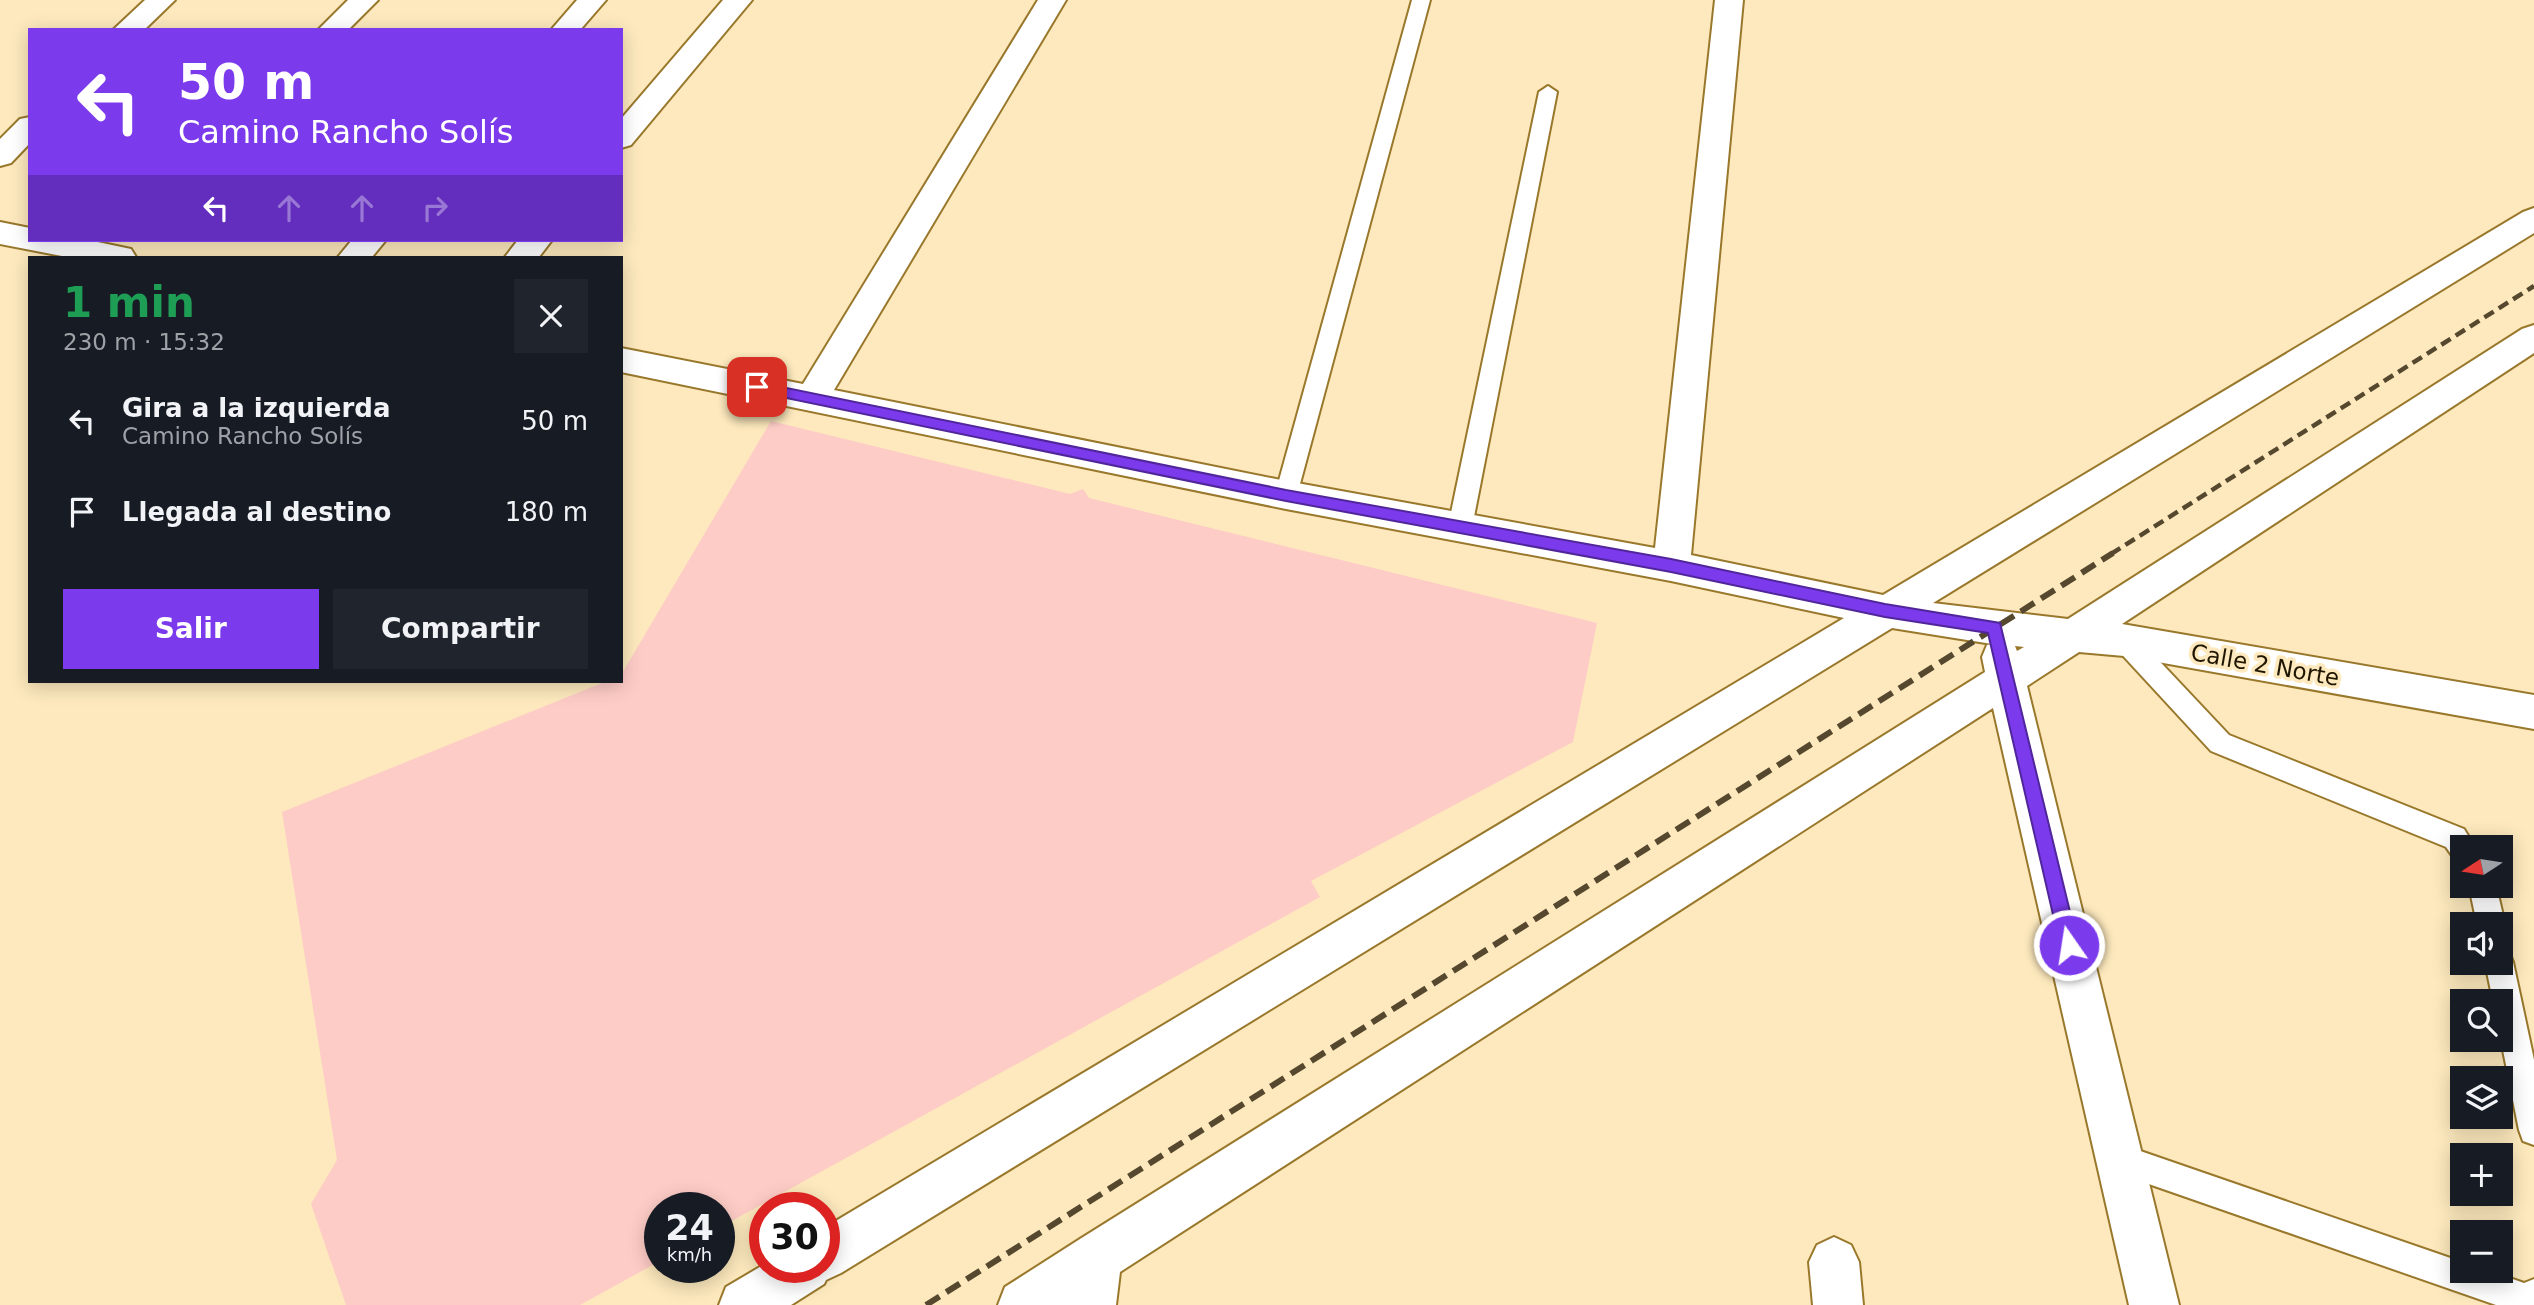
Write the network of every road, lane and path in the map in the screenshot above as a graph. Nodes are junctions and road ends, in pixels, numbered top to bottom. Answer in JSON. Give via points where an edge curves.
{"nodes":[{"id":1,"x":161,"y":0,"type":"edge"},
{"id":2,"x":364,"y":0,"type":"edge"},
{"id":3,"x":592,"y":0,"type":"edge"},
{"id":4,"x":738,"y":0,"type":"edge"},
{"id":5,"x":1052,"y":0,"type":"edge"},
{"id":6,"x":1421,"y":0,"type":"edge"},
{"id":7,"x":1729,"y":0,"type":"edge"},
{"id":8,"x":129,"y":28,"type":"edge"},
{"id":9,"x":334,"y":28,"type":"edge"},
{"id":10,"x":567,"y":28,"type":"edge"},
{"id":11,"x":1548,"y":92,"type":"dead end"},
{"id":12,"x":28,"y":128,"type":"edge"},
{"id":13,"x":623,"y":136,"type":"edge"},
{"id":14,"x":0,"y":156,"type":"edge"},
{"id":15,"x":2534,"y":219,"type":"edge"},
{"id":16,"x":0,"y":233,"type":"edge"},
{"id":17,"x":28,"y":239,"type":"edge"},
{"id":18,"x":50,"y":242,"type":"edge"},
{"id":19,"x":368,"y":242,"type":"edge"},
{"id":20,"x":534,"y":242,"type":"edge"},
{"id":21,"x":110,"y":250,"type":"edge"},
{"id":22,"x":355,"y":256,"type":"edge"},
{"id":23,"x":522,"y":256,"type":"edge"},
{"id":24,"x":2534,"y":337,"type":"edge"},
{"id":25,"x":623,"y":359,"type":"edge"},
{"id":26,"x":811,"y":398,"type":"junction"},
{"id":27,"x":1286,"y":495,"type":"junction"},
{"id":28,"x":1460,"y":527,"type":"junction"},
{"id":29,"x":1671,"y":566,"type":"junction"},
{"id":30,"x":1885,"y":611,"type":"junction"},
{"id":31,"x":1994,"y":628,"type":"junction"},
{"id":32,"x":2074,"y":634,"type":"junction"},
{"id":33,"x":2124,"y":640,"type":"junction"},
{"id":34,"x":2006,"y":679,"type":"junction"},
{"id":35,"x":2534,"y":712,"type":"edge"},
{"id":36,"x":2450,"y":836,"type":"edge"},
{"id":37,"x":2502,"y":975,"type":"edge"},
{"id":38,"x":2534,"y":1130,"type":"edge"},
{"id":39,"x":2120,"y":1159,"type":"junction"},
{"id":40,"x":840,"y":1246,"type":"edge"},
{"id":41,"x":1097,"y":1256,"type":"junction"},
{"id":42,"x":780,"y":1283,"type":"edge"},
{"id":43,"x":2534,"y":1295,"type":"edge"},
{"id":44,"x":744,"y":1305,"type":"edge"},
{"id":45,"x":1023,"y":1305,"type":"edge"},
{"id":46,"x":1091,"y":1305,"type":"edge"},
{"id":47,"x":2154,"y":1305,"type":"edge"}],
"edges":[{"from":1,"to":8,"type":"street"},
{"from":2,"to":9,"type":"street"},
{"from":3,"to":10,"type":"street"},
{"from":4,"to":13,"type":"street"},
{"from":5,"to":26,"type":"street"},
{"from":6,"to":27,"type":"lane"},
{"from":7,"to":29,"type":"street"},
{"from":11,"to":28,"type":"lane"},
{"from":12,"to":14,"type":"street"},
{"from":15,"to":30,"type":"street"},
{"from":16,"to":17,"type":"street"},
{"from":18,"to":21,"type":"street"},
{"from":19,"to":22,"type":"street"},
{"from":20,"to":23,"type":"street"},
{"from":24,"to":32,"type":"street"},
{"from":25,"to":26,"type":"street","name":"Calle 2 Norte"},
{"from":26,"to":27,"type":"street","name":"Calle 2 Norte"},
{"from":27,"to":28,"type":"street","name":"Calle 2 Norte"},
{"from":28,"to":29,"type":"street","name":"Calle 2 Norte"},
{"from":29,"to":30,"type":"street","name":"Calle 2 Norte"},
{"from":30,"to":31,"type":"street","name":"Calle 2 Norte"},
{"from":30,"to":40,"type":"street"},
{"from":31,"to":32,"type":"street","name":"Calle 2 Norte"},
{"from":31,"to":34,"type":"street"},
{"from":32,"to":33,"type":"street","name":"Calle 2 Norte"},
{"from":32,"to":34,"type":"street"},
{"from":33,"to":35,"type":"street","name":"Calle 2 Norte"},
{"from":33,"to":36,"type":"lane","via":[[2220,743]]},
{"from":34,"to":39,"type":"street"},
{"from":34,"to":41,"type":"street"},
{"from":37,"to":38,"type":"lane"},
{"from":39,"to":43,"type":"lane","via":[[2524,1299]]},
{"from":39,"to":47,"type":"street"},
{"from":41,"to":45,"type":"street"},
{"from":41,"to":46,"type":"street"},
{"from":42,"to":44,"type":"street"}]}
